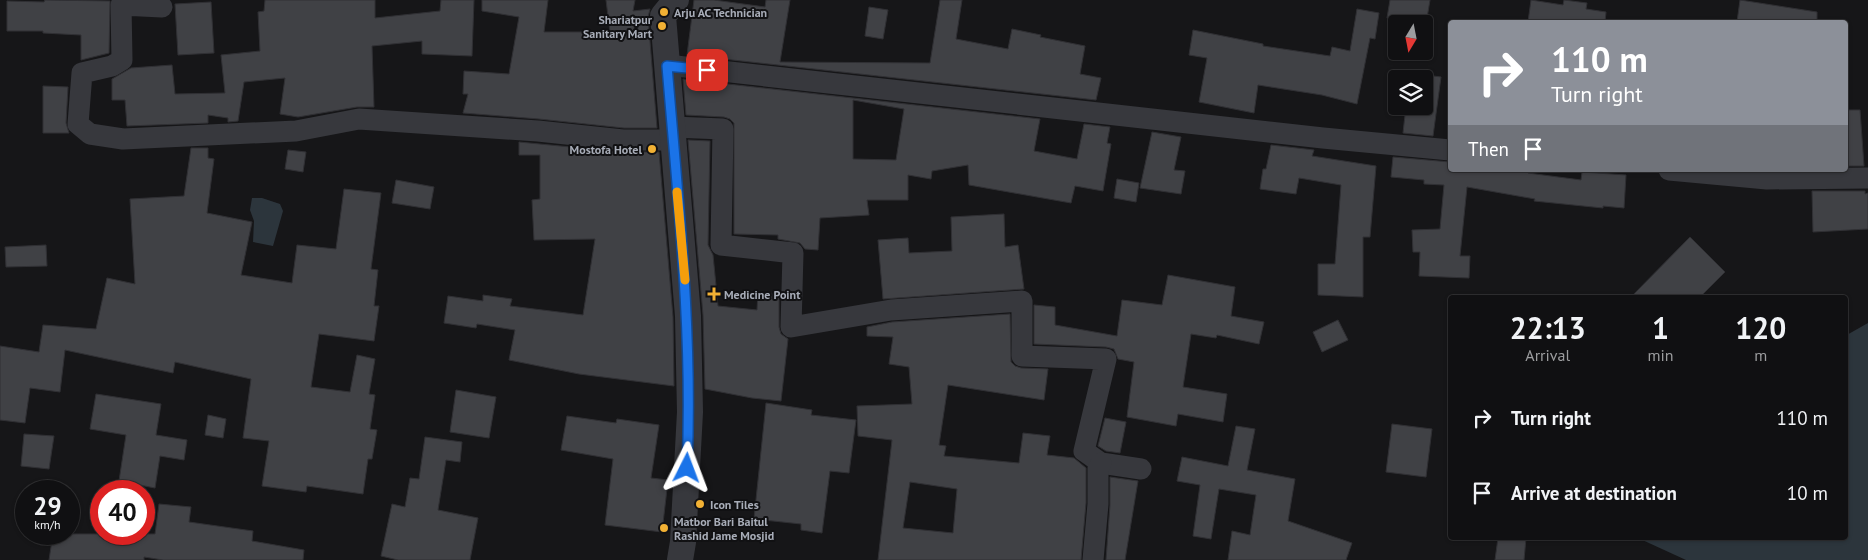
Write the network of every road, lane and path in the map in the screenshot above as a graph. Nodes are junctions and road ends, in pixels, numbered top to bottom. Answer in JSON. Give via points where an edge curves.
{"nodes":[{"id":1,"x":676,"y":0,"type":"edge"},
{"id":2,"x":162,"y":7,"type":"dead end"},
{"id":3,"x":667,"y":66,"type":"junction"},
{"id":4,"x":672,"y":133,"type":"junction"},
{"id":5,"x":1448,"y":150,"type":"edge"},
{"id":6,"x":1691,"y":172,"type":"edge"},
{"id":7,"x":1868,"y":178,"type":"edge"},
{"id":8,"x":1101,"y":463,"type":"junction"},
{"id":9,"x":1140,"y":470,"type":"dead end"},
{"id":10,"x":680,"y":560,"type":"edge"},
{"id":11,"x":1093,"y":560,"type":"edge"}],
"edges":[{"from":1,"to":3,"type":"street","via":[[664,16]]},
{"from":2,"to":4,"type":"street","via":[[121,4],[122,60],[112,66],[82,73],[78,124],[90,134],[123,139],[296,131],[359,119],[518,129],[624,140]]},
{"from":3,"to":4,"type":"street"},
{"from":3,"to":5,"type":"street"},
{"from":4,"to":8,"type":"street","via":[[723,129],[721,244],[793,253],[792,327],[891,310],[1022,301],[1022,356],[1106,359],[1084,452]]},
{"from":4,"to":10,"type":"street","via":[[688,316],[690,412]]},
{"from":6,"to":7,"type":"street","via":[[1767,179]]},
{"from":8,"to":9,"type":"street"},
{"from":8,"to":11,"type":"street"}]}
